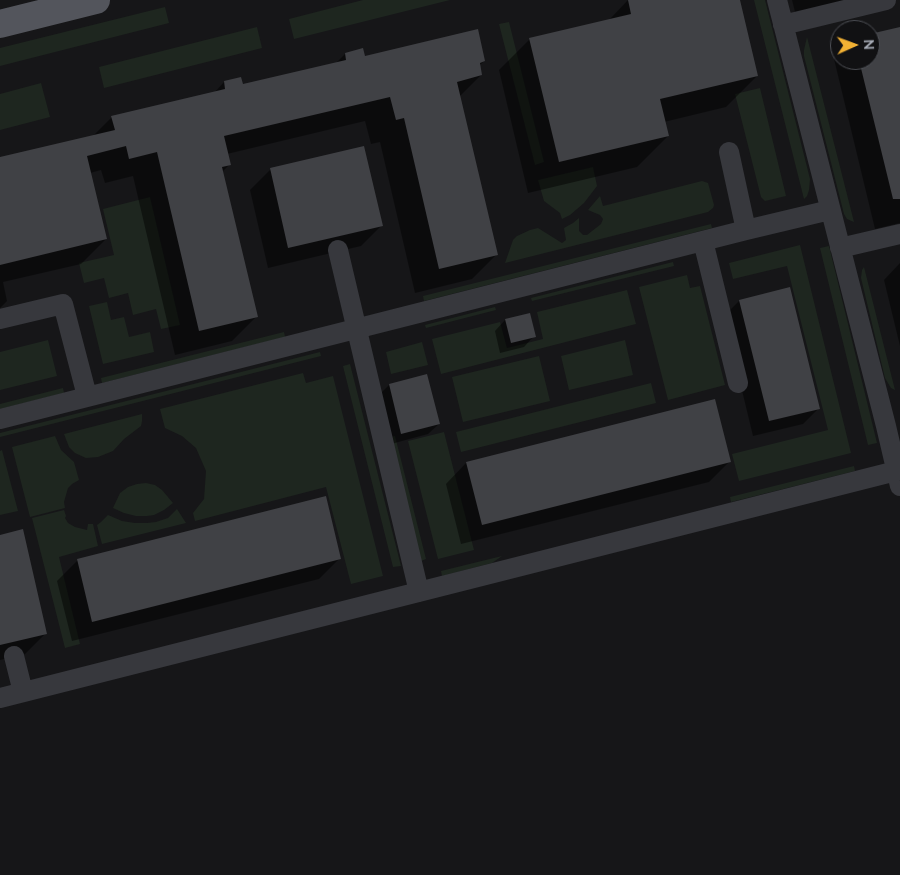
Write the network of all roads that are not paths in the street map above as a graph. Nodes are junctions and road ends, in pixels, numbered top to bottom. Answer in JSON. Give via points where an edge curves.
{"nodes":[{"id":1,"x":96,"y":0,"type":"edge"},
{"id":2,"x":777,"y":0,"type":"edge"},
{"id":3,"x":886,"y":0,"type":"edge"},
{"id":4,"x":0,"y":24,"type":"edge"},
{"id":5,"x":783,"y":24,"type":"junction"},
{"id":6,"x":729,"y":152,"type":"dead end"},
{"id":7,"x":830,"y":210,"type":"junction"},
{"id":8,"x":746,"y":230,"type":"junction"},
{"id":9,"x":900,"y":234,"type":"edge"},
{"id":10,"x":703,"y":240,"type":"junction"},
{"id":11,"x":840,"y":248,"type":"junction"},
{"id":12,"x":338,"y":250,"type":"dead end"},
{"id":13,"x":0,"y":320,"type":"edge"},
{"id":14,"x":357,"y":328,"type":"junction"},
{"id":15,"x":738,"y":383,"type":"dead end"},
{"id":16,"x":87,"y":396,"type":"junction"},
{"id":17,"x":0,"y":419,"type":"edge"},
{"id":18,"x":893,"y":424,"type":"edge"},
{"id":19,"x":898,"y":479,"type":"edge"},
{"id":20,"x":419,"y":592,"type":"junction"},
{"id":21,"x":14,"y":656,"type":"dead end"},
{"id":22,"x":23,"y":692,"type":"junction"},
{"id":23,"x":0,"y":698,"type":"edge"}],
"edges":[{"from":1,"to":4,"type":"main road"},
{"from":2,"to":5,"type":"street"},
{"from":3,"to":5,"type":"street"},
{"from":5,"to":7,"type":"street"},
{"from":6,"to":8,"type":"street"},
{"from":7,"to":8,"type":"street"},
{"from":7,"to":11,"type":"street"},
{"from":8,"to":10,"type":"street"},
{"from":9,"to":11,"type":"street"},
{"from":10,"to":14,"type":"street"},
{"from":10,"to":15,"type":"street"},
{"from":11,"to":18,"type":"street"},
{"from":12,"to":14,"type":"street"},
{"from":13,"to":16,"type":"street","via":[[63,304]]},
{"from":14,"to":16,"type":"street"},
{"from":14,"to":20,"type":"street"},
{"from":16,"to":17,"type":"street"},
{"from":18,"to":19,"type":"street"},
{"from":19,"to":20,"type":"street"},
{"from":20,"to":22,"type":"street"},
{"from":21,"to":22,"type":"street"},
{"from":22,"to":23,"type":"street"}]}
